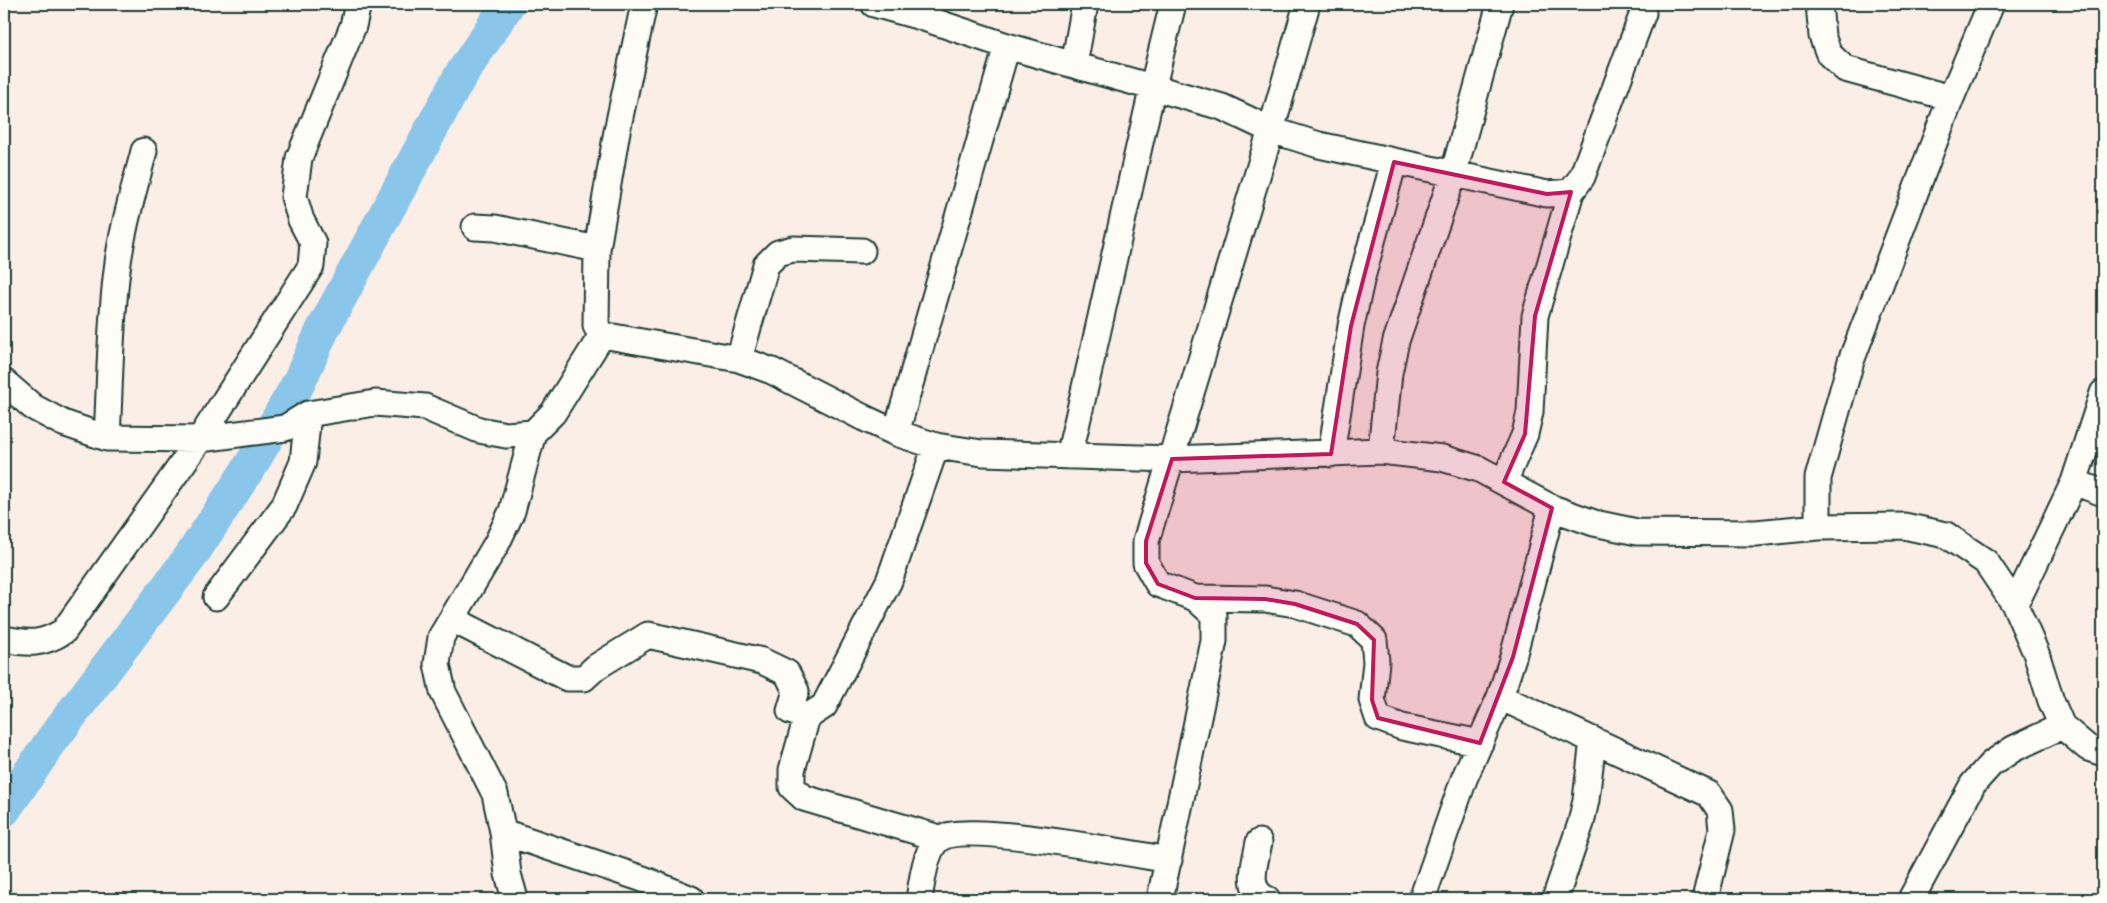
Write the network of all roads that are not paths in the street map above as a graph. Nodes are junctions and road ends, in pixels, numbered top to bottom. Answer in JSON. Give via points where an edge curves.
{"nodes":[{"id":1,"x":358,"y":4,"type":"edge"},
{"id":2,"x":644,"y":4,"type":"edge"},
{"id":3,"x":874,"y":4,"type":"edge"},
{"id":4,"x":1085,"y":4,"type":"edge"},
{"id":5,"x":1172,"y":4,"type":"edge"},
{"id":6,"x":1307,"y":4,"type":"edge"},
{"id":7,"x":1500,"y":4,"type":"edge"},
{"id":8,"x":1819,"y":4,"type":"edge"},
{"id":9,"x":1991,"y":4,"type":"edge"},
{"id":10,"x":1643,"y":13,"type":"dead end"},
{"id":11,"x":1006,"y":46,"type":"junction"},
{"id":12,"x":1074,"y":66,"type":"junction"},
{"id":13,"x":1152,"y":87,"type":"junction"},
{"id":14,"x":1951,"y":98,"type":"junction"},
{"id":15,"x":1271,"y":130,"type":"junction"},
{"id":16,"x":144,"y":150,"type":"dead end"},
{"id":17,"x":1394,"y":162,"type":"junction"},
{"id":18,"x":1453,"y":175,"type":"junction"},
{"id":19,"x":1571,"y":192,"type":"junction"},
{"id":20,"x":475,"y":226,"type":"dead end"},
{"id":21,"x":596,"y":249,"type":"junction"},
{"id":22,"x":862,"y":251,"type":"dead end"},
{"id":23,"x":602,"y":335,"type":"junction"},
{"id":24,"x":739,"y":359,"type":"junction"},
{"id":25,"x":4,"y":382,"type":"edge"},
{"id":26,"x":2103,"y":393,"type":"edge"},
{"id":27,"x":308,"y":414,"type":"junction"},
{"id":28,"x":533,"y":433,"type":"junction"},
{"id":29,"x":896,"y":433,"type":"junction"},
{"id":30,"x":211,"y":437,"type":"junction"},
{"id":31,"x":108,"y":438,"type":"junction"},
{"id":32,"x":936,"y":446,"type":"junction"},
{"id":33,"x":1382,"y":452,"type":"junction"},
{"id":34,"x":1331,"y":454,"type":"junction"},
{"id":35,"x":1069,"y":456,"type":"junction"},
{"id":36,"x":1172,"y":459,"type":"junction"},
{"id":37,"x":1504,"y":482,"type":"junction"},
{"id":38,"x":2074,"y":482,"type":"junction"},
{"id":39,"x":2103,"y":493,"type":"edge"},
{"id":40,"x":1552,"y":508,"type":"junction"},
{"id":41,"x":1818,"y":527,"type":"junction"},
{"id":42,"x":216,"y":597,"type":"dead end"},
{"id":43,"x":1195,"y":598,"type":"junction"},
{"id":44,"x":2015,"y":604,"type":"junction"},
{"id":45,"x":452,"y":619,"type":"junction"},
{"id":46,"x":4,"y":639,"type":"edge"},
{"id":47,"x":1500,"y":696,"type":"junction"},
{"id":48,"x":808,"y":717,"type":"junction"},
{"id":49,"x":2062,"y":726,"type":"junction"},
{"id":50,"x":1593,"y":740,"type":"junction"},
{"id":51,"x":1480,"y":743,"type":"junction"},
{"id":52,"x":2103,"y":753,"type":"edge"},
{"id":53,"x":503,"y":832,"type":"junction"},
{"id":54,"x":939,"y":838,"type":"junction"},
{"id":55,"x":1259,"y":842,"type":"dead end"},
{"id":56,"x":1169,"y":860,"type":"junction"},
{"id":57,"x":516,"y":899,"type":"edge"},
{"id":58,"x":691,"y":899,"type":"edge"},
{"id":59,"x":919,"y":899,"type":"edge"},
{"id":60,"x":1160,"y":899,"type":"edge"},
{"id":61,"x":1267,"y":899,"type":"edge"},
{"id":62,"x":1422,"y":899,"type":"edge"},
{"id":63,"x":1555,"y":899,"type":"edge"},
{"id":64,"x":1705,"y":899,"type":"edge"},
{"id":65,"x":1911,"y":899,"type":"edge"}],
"edges":[{"from":1,"to":30,"type":"street","via":[[354,26],[299,158],[294,197],[313,243],[312,266]]},
{"from":2,"to":21,"type":"street"},
{"from":3,"to":11,"type":"street"},
{"from":4,"to":12,"type":"street"},
{"from":5,"to":13,"type":"street"},
{"from":6,"to":15,"type":"street"},
{"from":7,"to":18,"type":"street"},
{"from":8,"to":14,"type":"street","via":[[1822,36],[1829,54],[1845,69]]},
{"from":9,"to":14,"type":"street"},
{"from":10,"to":19,"type":"street","via":[[1582,177]]},
{"from":11,"to":12,"type":"street"},
{"from":11,"to":29,"type":"street"},
{"from":12,"to":13,"type":"street"},
{"from":13,"to":15,"type":"street","via":[[1222,107]]},
{"from":13,"to":35,"type":"street"},
{"from":14,"to":41,"type":"street","via":[[1851,360],[1818,478]]},
{"from":15,"to":17,"type":"street"},
{"from":15,"to":36,"type":"street"},
{"from":16,"to":31,"type":"street","via":[[117,270]]},
{"from":17,"to":18,"type":"street"},
{"from":17,"to":34,"type":"street","via":[[1351,326]]},
{"from":18,"to":19,"type":"street","via":[[1547,194]]},
{"from":18,"to":33,"type":"street","via":[[1396,341],[1389,373]]},
{"from":19,"to":37,"type":"street","via":[[1535,316],[1530,412],[1525,434]]},
{"from":20,"to":21,"type":"street"},
{"from":21,"to":23,"type":"street","via":[[596,326]]},
{"from":22,"to":24,"type":"street","via":[[793,249],[778,253],[766,265]]},
{"from":23,"to":24,"type":"street"},
{"from":23,"to":28,"type":"street","via":[[552,413]]},
{"from":24,"to":29,"type":"street","via":[[772,371]]},
{"from":25,"to":31,"type":"street","via":[[33,407],[64,423]]},
{"from":26,"to":38,"type":"street"},
{"from":27,"to":28,"type":"street","via":[[375,402],[425,407],[479,430],[506,436]]},
{"from":27,"to":30,"type":"street","via":[[285,428]]},
{"from":27,"to":42,"type":"street","via":[[303,462],[284,506]]},
{"from":28,"to":45,"type":"street","via":[[512,511]]},
{"from":29,"to":32,"type":"street"},
{"from":30,"to":31,"type":"street"},
{"from":30,"to":46,"type":"street","via":[[64,631],[48,641],[25,643]]},
{"from":32,"to":35,"type":"street","via":[[982,452]]},
{"from":32,"to":48,"type":"street","via":[[889,581],[824,706]]},
{"from":33,"to":34,"type":"street"},
{"from":33,"to":37,"type":"street","via":[[1442,458],[1479,469]]},
{"from":34,"to":36,"type":"street"},
{"from":35,"to":36,"type":"street"},
{"from":36,"to":43,"type":"street","via":[[1146,541],[1146,562],[1158,584]]},
{"from":37,"to":40,"type":"street"},
{"from":38,"to":39,"type":"street"},
{"from":38,"to":44,"type":"street"},
{"from":40,"to":41,"type":"street","via":[[1594,523],[1637,532],[1756,533]]},
{"from":40,"to":47,"type":"street"},
{"from":41,"to":44,"type":"street","via":[[1904,526],[1946,535],[1986,562]]},
{"from":43,"to":51,"type":"street","via":[[1265,599],[1294,604],[1357,624],[1374,640],[1376,662],[1372,700],[1378,718],[1402,727]]},
{"from":43,"to":56,"type":"street","via":[[1214,615],[1214,641]]},
{"from":44,"to":49,"type":"street"},
{"from":45,"to":48,"type":"street","via":[[567,678],[584,678],[648,635],[762,661],[787,673],[796,691],[790,711]]},
{"from":45,"to":53,"type":"street","via":[[441,637],[437,664],[443,692],[495,794]]},
{"from":47,"to":50,"type":"street"},
{"from":47,"to":51,"type":"street"},
{"from":48,"to":54,"type":"street","via":[[792,770],[792,787],[804,798]]},
{"from":49,"to":52,"type":"street","via":[[2088,748]]},
{"from":49,"to":65,"type":"street","via":[[2013,749],[1991,764],[1973,784]]},
{"from":50,"to":63,"type":"street","via":[[1581,823]]},
{"from":50,"to":64,"type":"street","via":[[1710,794],[1720,810],[1722,830]]},
{"from":51,"to":62,"type":"street"},
{"from":53,"to":57,"type":"street","via":[[508,874]]},
{"from":53,"to":58,"type":"street","via":[[644,879]]},
{"from":54,"to":56,"type":"street","via":[[956,833],[1063,841]]},
{"from":54,"to":59,"type":"street","via":[[929,852]]},
{"from":55,"to":61,"type":"street","via":[[1252,882],[1260,896]]},
{"from":56,"to":60,"type":"street"}]}
